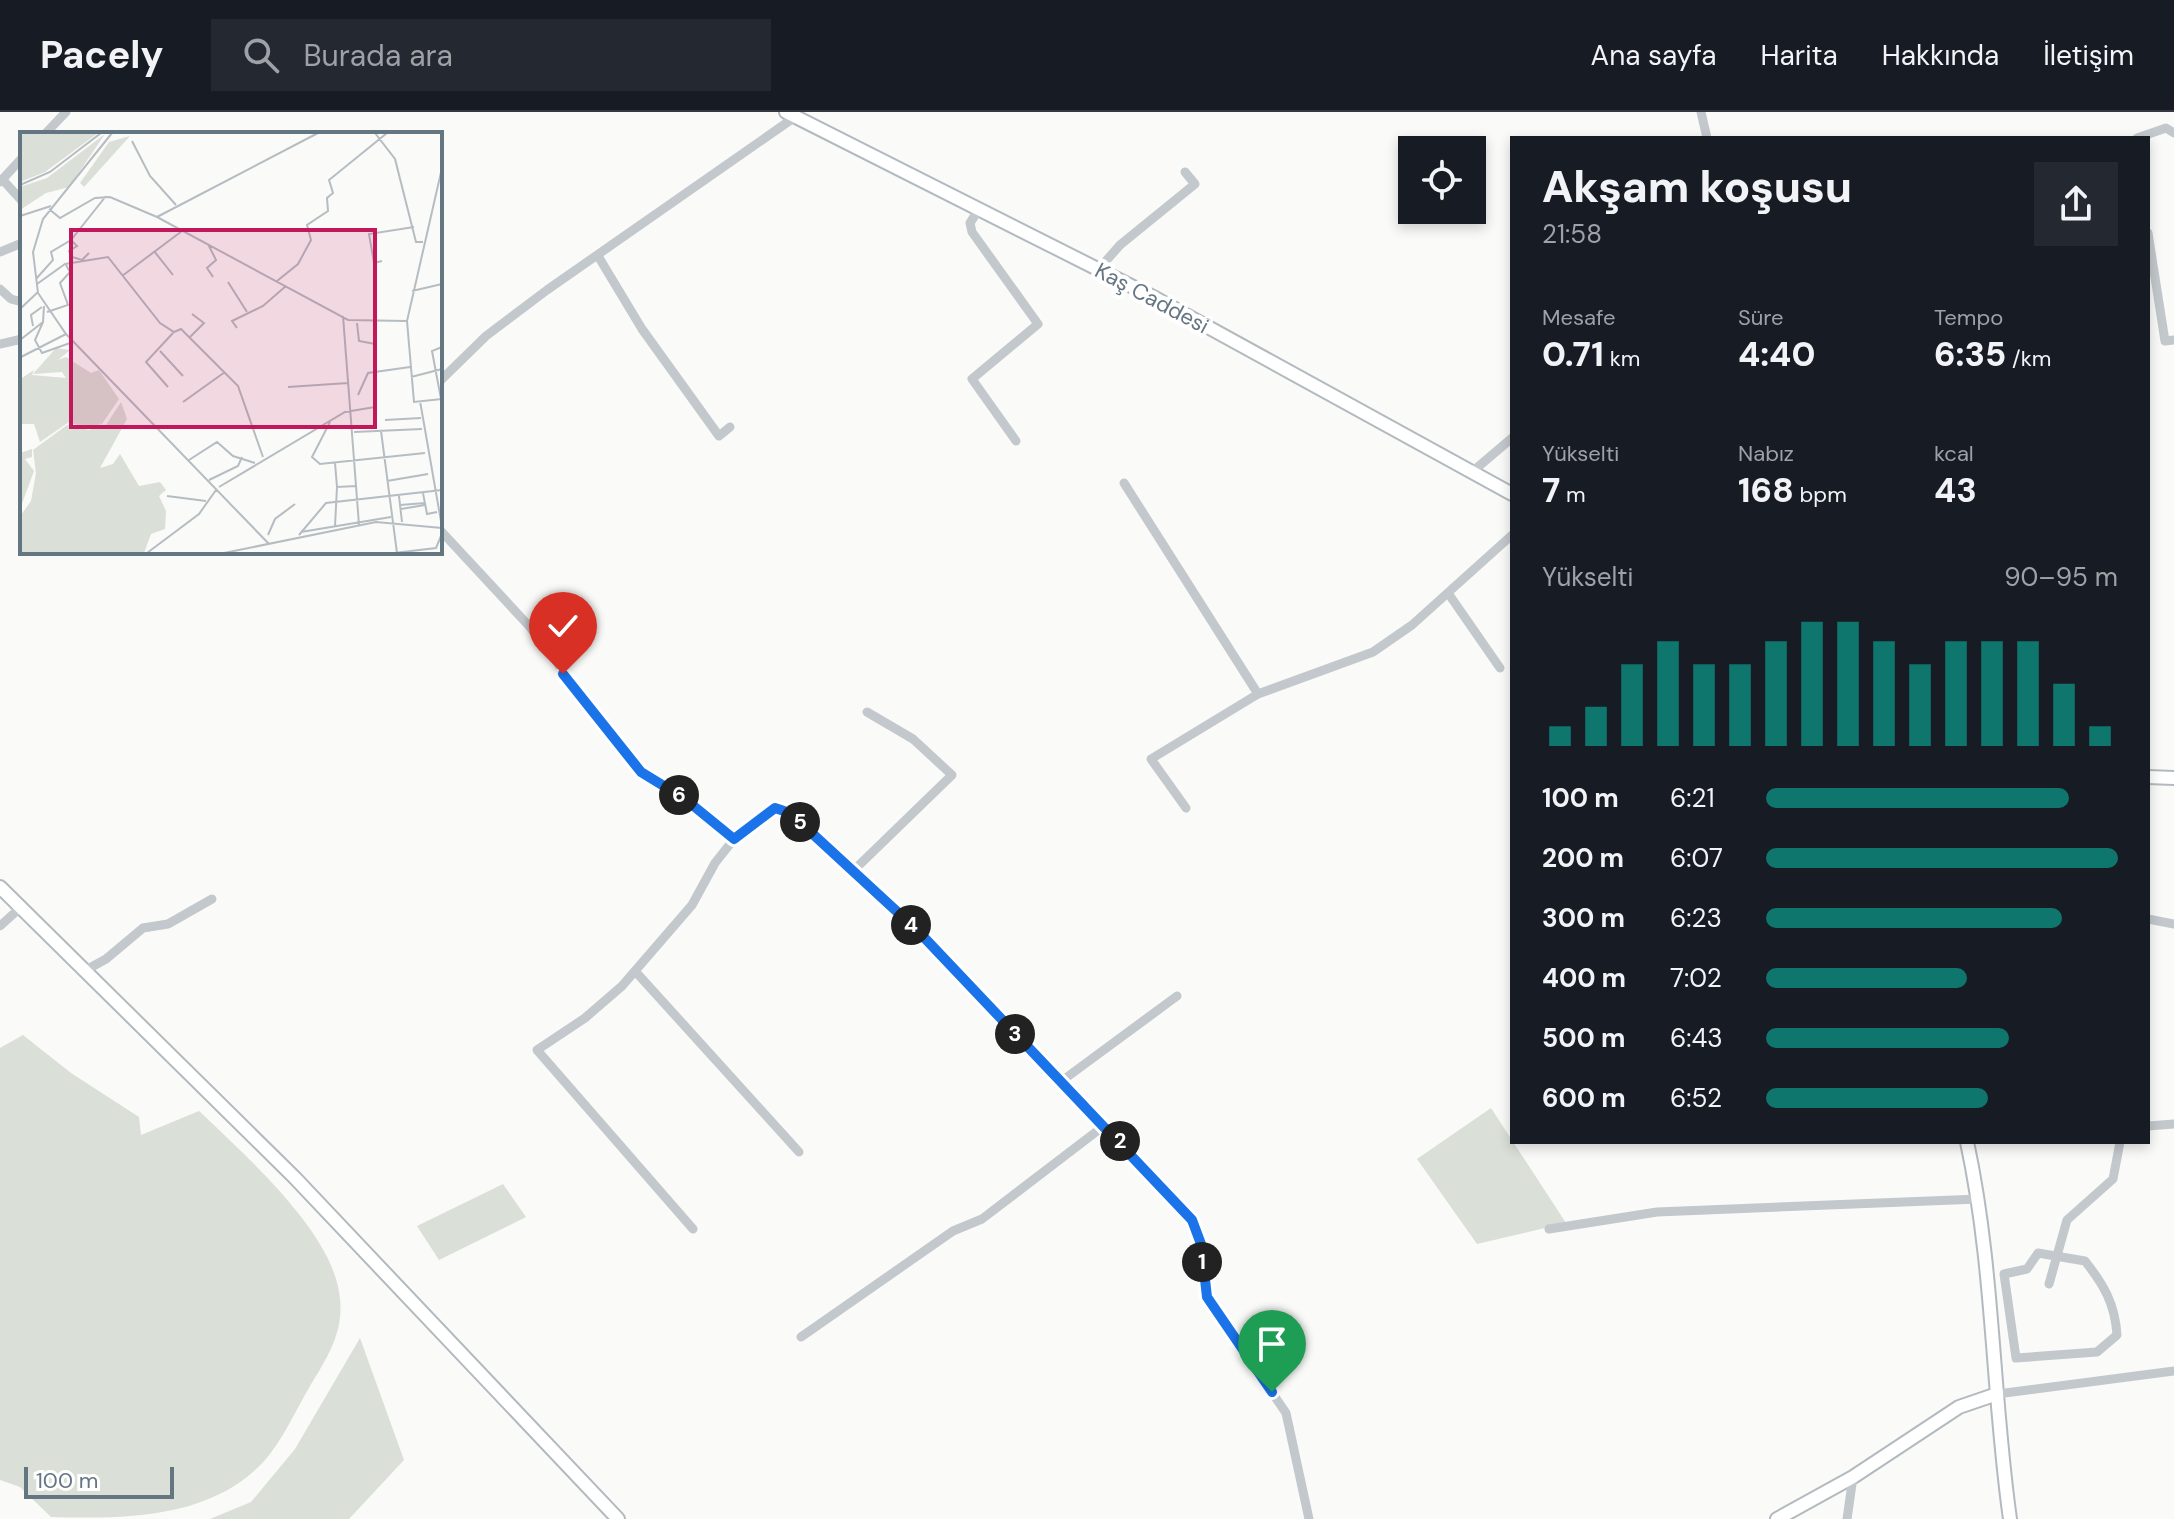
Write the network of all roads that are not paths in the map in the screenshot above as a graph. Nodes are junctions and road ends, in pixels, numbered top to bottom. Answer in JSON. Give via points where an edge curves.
{"nodes":[{"id":1,"x":66,"y":112,"type":"edge"},
{"id":2,"x":1701,"y":112,"type":"edge"},
{"id":3,"x":790,"y":114,"type":"edge"},
{"id":4,"x":47,"y":132,"type":"edge"},
{"id":5,"x":2174,"y":133,"type":"edge"},
{"id":6,"x":1707,"y":136,"type":"edge"},
{"id":7,"x":2143,"y":136,"type":"edge"},
{"id":8,"x":20,"y":160,"type":"edge"},
{"id":9,"x":1185,"y":172,"type":"dead end"},
{"id":10,"x":2,"y":181,"type":"edge"},
{"id":11,"x":20,"y":199,"type":"edge"},
{"id":12,"x":979,"y":209,"type":"junction"},
{"id":13,"x":20,"y":244,"type":"edge"},
{"id":14,"x":2150,"y":246,"type":"edge"},
{"id":15,"x":0,"y":252,"type":"edge"},
{"id":16,"x":598,"y":256,"type":"junction"},
{"id":17,"x":1098,"y":270,"type":"junction"},
{"id":18,"x":0,"y":289,"type":"edge"},
{"id":19,"x":20,"y":301,"type":"edge"},
{"id":20,"x":20,"y":339,"type":"edge"},
{"id":21,"x":2174,"y":340,"type":"edge"},
{"id":22,"x":0,"y":344,"type":"edge"},
{"id":23,"x":442,"y":379,"type":"edge"},
{"id":24,"x":730,"y":427,"type":"dead end"},
{"id":25,"x":1510,"y":440,"type":"edge"},
{"id":26,"x":1016,"y":441,"type":"dead end"},
{"id":27,"x":1472,"y":472,"type":"junction"},
{"id":28,"x":1124,"y":483,"type":"dead end"},
{"id":29,"x":1510,"y":493,"type":"edge"},
{"id":30,"x":442,"y":532,"type":"edge"},
{"id":31,"x":1510,"y":537,"type":"edge"},
{"id":32,"x":1448,"y":593,"type":"junction"},
{"id":33,"x":1500,"y":668,"type":"dead end"},
{"id":34,"x":1258,"y":694,"type":"junction"},
{"id":35,"x":867,"y":712,"type":"dead end"},
{"id":36,"x":2150,"y":777,"type":"edge"},
{"id":37,"x":2174,"y":778,"type":"edge"},
{"id":38,"x":1186,"y":808,"type":"dead end"},
{"id":39,"x":734,"y":839,"type":"junction"},
{"id":40,"x":853,"y":871,"type":"junction"},
{"id":41,"x":0,"y":887,"type":"edge"},
{"id":42,"x":212,"y":899,"type":"dead end"},
{"id":43,"x":20,"y":908,"type":"junction"},
{"id":44,"x":2150,"y":919,"type":"edge"},
{"id":45,"x":2174,"y":924,"type":"edge"},
{"id":46,"x":0,"y":926,"type":"edge"},
{"id":47,"x":86,"y":970,"type":"junction"},
{"id":48,"x":635,"y":971,"type":"junction"},
{"id":49,"x":1177,"y":996,"type":"dead end"},
{"id":50,"x":1059,"y":1083,"type":"junction"},
{"id":51,"x":2174,"y":1124,"type":"edge"},
{"id":52,"x":1105,"y":1125,"type":"junction"},
{"id":53,"x":2150,"y":1126,"type":"edge"},
{"id":54,"x":1967,"y":1144,"type":"edge"},
{"id":55,"x":2120,"y":1144,"type":"edge"},
{"id":56,"x":799,"y":1152,"type":"dead end"},
{"id":57,"x":1979,"y":1199,"type":"junction"},
{"id":58,"x":693,"y":1229,"type":"dead end"},
{"id":59,"x":1549,"y":1229,"type":"dead end"},
{"id":60,"x":2056,"y":1255,"type":"junction"},
{"id":61,"x":2049,"y":1284,"type":"dead end"},
{"id":62,"x":801,"y":1337,"type":"dead end"},
{"id":63,"x":2174,"y":1371,"type":"edge"},
{"id":64,"x":1997,"y":1394,"type":"junction"},
{"id":65,"x":1853,"y":1477,"type":"junction"},
{"id":66,"x":618,"y":1519,"type":"edge"},
{"id":67,"x":1309,"y":1519,"type":"edge"},
{"id":68,"x":1777,"y":1519,"type":"edge"},
{"id":69,"x":1847,"y":1519,"type":"edge"},
{"id":70,"x":2010,"y":1519,"type":"edge"}],
"edges":[{"from":1,"to":4,"type":"street"},
{"from":2,"to":6,"type":"street"},
{"from":3,"to":12,"type":"street","name":"Kaş Caddesi"},
{"from":3,"to":16,"type":"street"},
{"from":5,"to":7,"type":"street","via":[[2166,128]]},
{"from":8,"to":10,"type":"street"},
{"from":9,"to":17,"type":"street","via":[[1195,184],[1120,245]]},
{"from":10,"to":11,"type":"street"},
{"from":12,"to":17,"type":"street","name":"Kaş Caddesi"},
{"from":12,"to":26,"type":"street","via":[[970,223],[972,232],[1038,324],[972,379]]},
{"from":13,"to":15,"type":"street"},
{"from":14,"to":21,"type":"street","via":[[2165,341]]},
{"from":16,"to":23,"type":"street","via":[[486,336]]},
{"from":16,"to":24,"type":"street","via":[[642,329],[719,436]]},
{"from":17,"to":27,"type":"street","name":"Kaş Caddesi"},
{"from":18,"to":19,"type":"street"},
{"from":20,"to":22,"type":"street"},
{"from":25,"to":27,"type":"street"},
{"from":27,"to":29,"type":"street","name":"Kaş Caddesi"},
{"from":28,"to":34,"type":"street"},
{"from":30,"to":39,"type":"street","via":[[530,627],[641,772]]},
{"from":31,"to":32,"type":"street"},
{"from":32,"to":33,"type":"street"},
{"from":32,"to":34,"type":"street","via":[[1373,652]]},
{"from":34,"to":38,"type":"street","via":[[1151,759]]},
{"from":35,"to":40,"type":"street","via":[[913,739],[952,775]]},
{"from":36,"to":37,"type":"street"},
{"from":39,"to":40,"type":"street","via":[[775,808],[790,813]]},
{"from":39,"to":48,"type":"street","via":[[692,905]]},
{"from":40,"to":50,"type":"street","via":[[918,931]]},
{"from":41,"to":43,"type":"street"},
{"from":42,"to":47,"type":"street","via":[[168,924],[143,928]]},
{"from":43,"to":46,"type":"street"},
{"from":43,"to":47,"type":"street"},
{"from":44,"to":45,"type":"street"},
{"from":47,"to":66,"type":"street","via":[[295,1178]]},
{"from":48,"to":56,"type":"street"},
{"from":48,"to":58,"type":"street","via":[[585,1018],[537,1050]]},
{"from":49,"to":50,"type":"street"},
{"from":50,"to":52,"type":"street"},
{"from":51,"to":53,"type":"street"},
{"from":52,"to":62,"type":"street","via":[[982,1219],[953,1231]]},
{"from":52,"to":67,"type":"street","via":[[1192,1220],[1201,1244],[1207,1297],[1286,1413]]},
{"from":54,"to":57,"type":"street"},
{"from":55,"to":60,"type":"street","via":[[2113,1179],[2071,1212]]},
{"from":57,"to":59,"type":"street","via":[[1657,1212]]},
{"from":57,"to":64,"type":"street"},
{"from":60,"to":60,"type":"street","via":[[2085,1261],[2104,1285],[2116,1311],[2117,1335],[2097,1352],[2016,1358],[2004,1274],[2027,1269],[2038,1253]]},
{"from":60,"to":61,"type":"street"},
{"from":63,"to":64,"type":"street"},
{"from":64,"to":65,"type":"street","via":[[1926,1426]]},
{"from":64,"to":70,"type":"street"},
{"from":65,"to":68,"type":"street"},
{"from":65,"to":69,"type":"street"}]}
